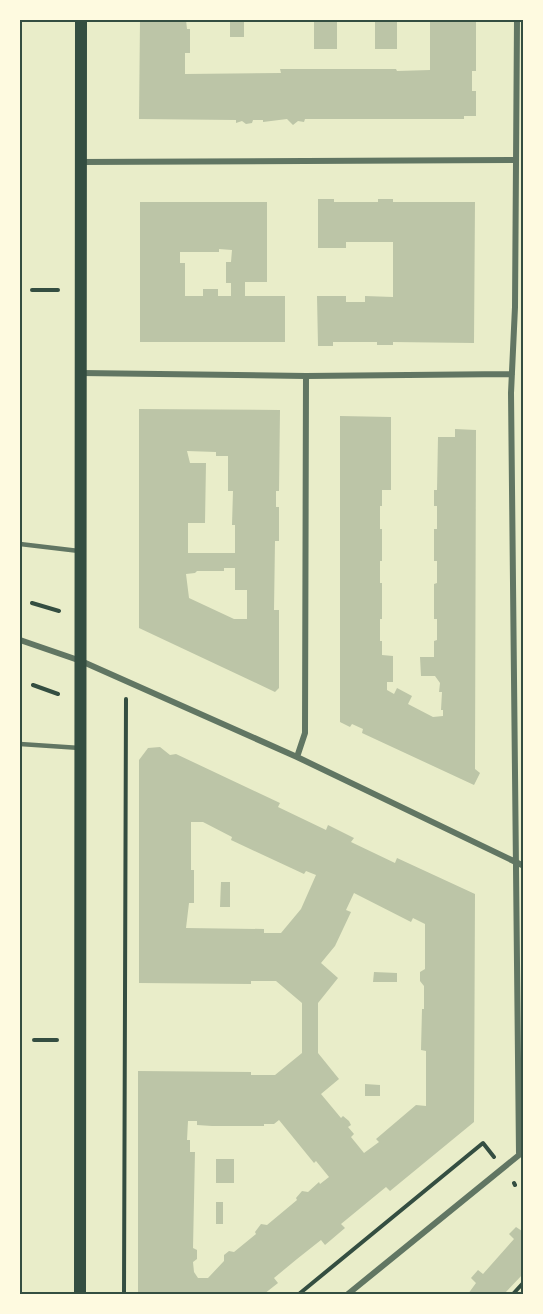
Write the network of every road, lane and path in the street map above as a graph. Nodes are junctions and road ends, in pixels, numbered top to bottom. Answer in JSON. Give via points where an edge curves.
{"nodes":[{"id":1,"x":81,"y":20,"type":"edge"},
{"id":2,"x":517,"y":20,"type":"edge"},
{"id":3,"x":516,"y":160,"type":"junction"},
{"id":4,"x":81,"y":162,"type":"junction"},
{"id":5,"x":32,"y":290,"type":"dead end"},
{"id":6,"x":58,"y":290,"type":"dead end"},
{"id":7,"x":515,"y":307,"type":"junction"},
{"id":8,"x":524,"y":307,"type":"edge"},
{"id":9,"x":81,"y":373,"type":"junction"},
{"id":10,"x":512,"y":374,"type":"junction"},
{"id":11,"x":306,"y":376,"type":"junction"},
{"id":12,"x":20,"y":544,"type":"edge"},
{"id":13,"x":81,"y":551,"type":"junction"},
{"id":14,"x":32,"y":603,"type":"dead end"},
{"id":15,"x":59,"y":611,"type":"dead end"},
{"id":16,"x":20,"y":640,"type":"edge"},
{"id":17,"x":81,"y":661,"type":"junction"},
{"id":18,"x":33,"y":685,"type":"dead end"},
{"id":19,"x":58,"y":694,"type":"dead end"},
{"id":20,"x":126,"y":699,"type":"dead end"},
{"id":21,"x":20,"y":744,"type":"edge"},
{"id":22,"x":81,"y":748,"type":"junction"},
{"id":23,"x":297,"y":757,"type":"junction"},
{"id":24,"x":520,"y":864,"type":"edge"},
{"id":25,"x":34,"y":1040,"type":"dead end"},
{"id":26,"x":57,"y":1040,"type":"dead end"},
{"id":27,"x":521,"y":1152,"type":"edge"},
{"id":28,"x":495,"y":1159,"type":"dead end"},
{"id":29,"x":524,"y":1282,"type":"edge"},
{"id":30,"x":80,"y":1294,"type":"edge"},
{"id":31,"x":124,"y":1294,"type":"edge"},
{"id":32,"x":299,"y":1294,"type":"edge"},
{"id":33,"x":348,"y":1294,"type":"edge"},
{"id":34,"x":513,"y":1294,"type":"edge"}],
"edges":[{"from":1,"to":4,"type":"main road"},
{"from":2,"to":3,"type":"street"},
{"from":3,"to":4,"type":"street"},
{"from":3,"to":7,"type":"street"},
{"from":4,"to":9,"type":"main road"},
{"from":5,"to":6,"type":"path"},
{"from":7,"to":8,"type":"street"},
{"from":7,"to":10,"type":"street"},
{"from":9,"to":11,"type":"street"},
{"from":9,"to":13,"type":"main road"},
{"from":10,"to":11,"type":"street"},
{"from":10,"to":24,"type":"street"},
{"from":11,"to":23,"type":"street","via":[[305,733]]},
{"from":12,"to":13,"type":"lane"},
{"from":13,"to":17,"type":"main road"},
{"from":14,"to":15,"type":"path"},
{"from":16,"to":17,"type":"street"},
{"from":17,"to":22,"type":"main road"},
{"from":17,"to":23,"type":"street"},
{"from":18,"to":19,"type":"path"},
{"from":20,"to":31,"type":"path"},
{"from":21,"to":22,"type":"lane"},
{"from":22,"to":30,"type":"main road"},
{"from":23,"to":24,"type":"street"},
{"from":24,"to":27,"type":"street"},
{"from":25,"to":26,"type":"path"},
{"from":27,"to":33,"type":"street"},
{"from":28,"to":32,"type":"path","via":[[483,1143]]},
{"from":29,"to":34,"type":"path"}]}
